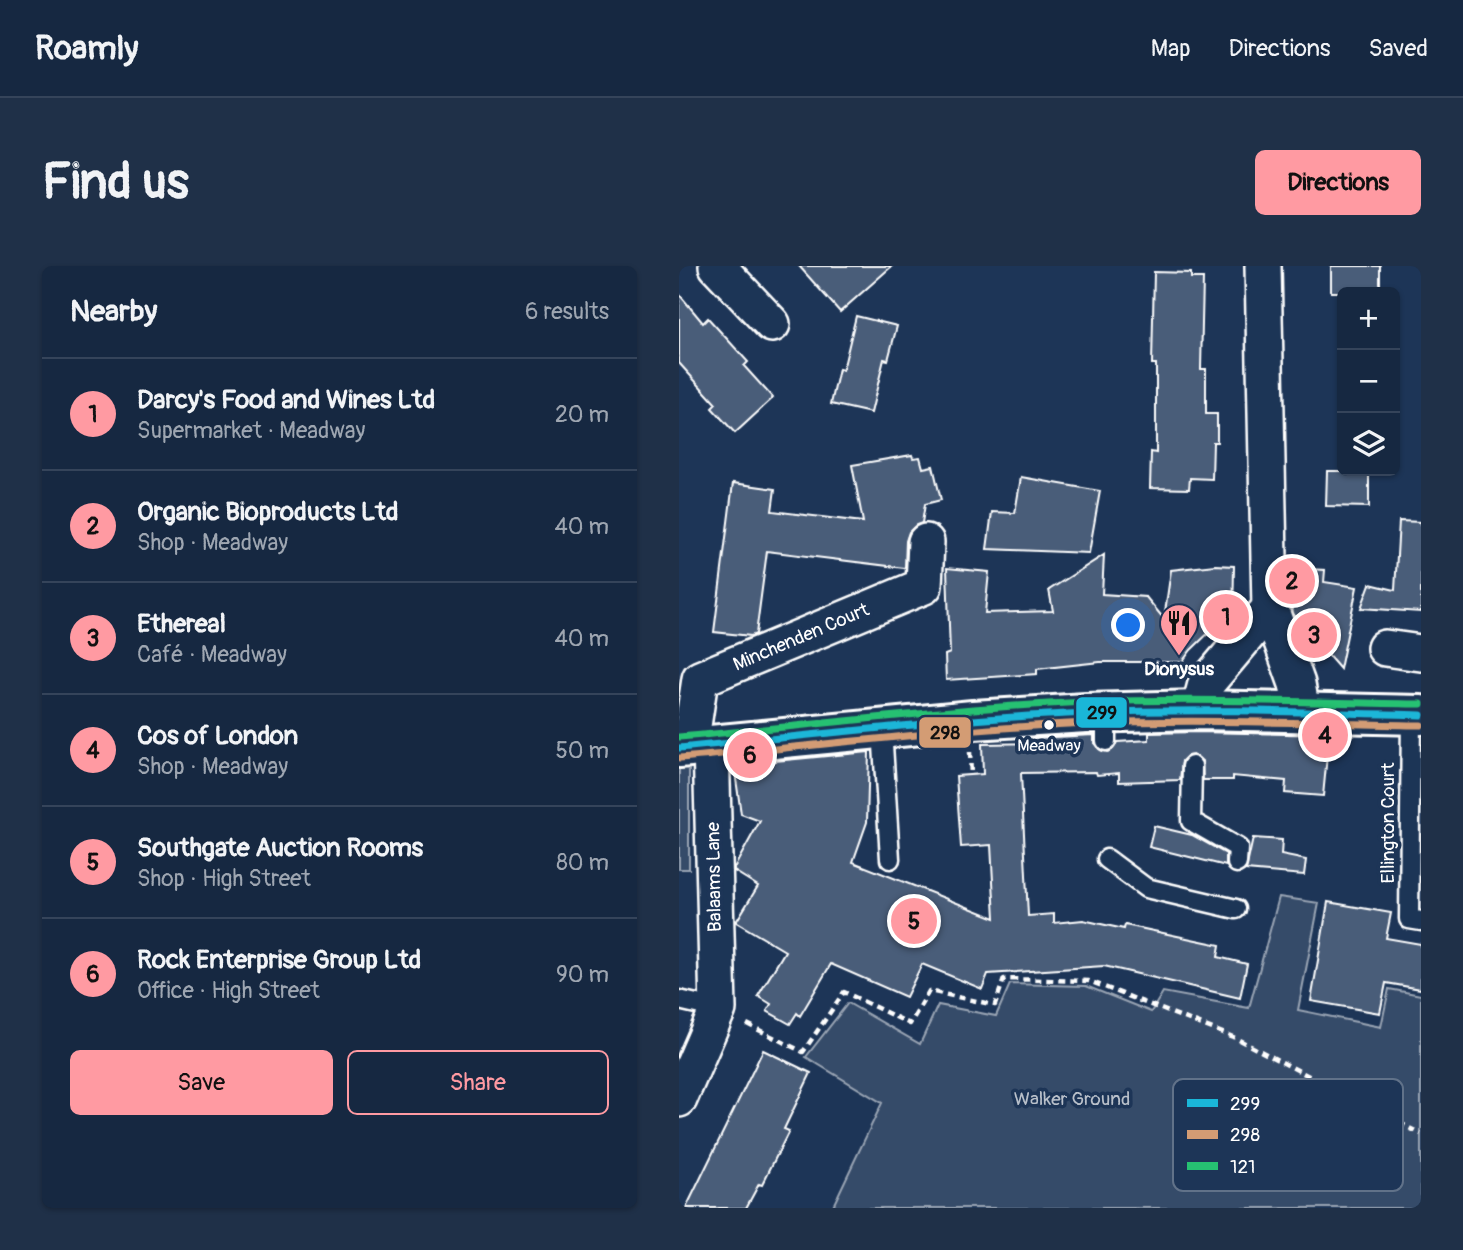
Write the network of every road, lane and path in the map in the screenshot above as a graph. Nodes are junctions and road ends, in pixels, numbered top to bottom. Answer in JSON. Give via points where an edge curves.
{"nodes":[{"id":1,"x":717,"y":266,"type":"edge"},
{"id":2,"x":1263,"y":266,"type":"edge"},
{"id":3,"x":772,"y":324,"type":"dead end"},
{"id":4,"x":926,"y":542,"type":"dead end"},
{"id":5,"x":1270,"y":608,"type":"junction"},
{"id":6,"x":1385,"y":648,"type":"dead end"},
{"id":7,"x":1421,"y":653,"type":"edge"},
{"id":8,"x":1302,"y":712,"type":"junction"},
{"id":9,"x":1416,"y":715,"type":"edge"},
{"id":10,"x":1195,"y":716,"type":"junction"},
{"id":11,"x":882,"y":728,"type":"junction"},
{"id":12,"x":693,"y":746,"type":"edge"},
{"id":13,"x":1192,"y":766,"type":"dead end"},
{"id":14,"x":890,"y":859,"type":"dead end"},
{"id":15,"x":1107,"y":859,"type":"dead end"},
{"id":16,"x":1237,"y":863,"type":"dead end"},
{"id":17,"x":1236,"y":909,"type":"dead end"},
{"id":18,"x":1421,"y":920,"type":"edge"},
{"id":19,"x":679,"y":1000,"type":"edge"},
{"id":20,"x":718,"y":1009,"type":"junction"},
{"id":21,"x":1314,"y":1079,"type":"edge"},
{"id":22,"x":679,"y":1098,"type":"edge"},
{"id":23,"x":1403,"y":1125,"type":"edge"},
{"id":24,"x":1421,"y":1134,"type":"edge"}],
"edges":[{"from":1,"to":3,"type":"street"},
{"from":2,"to":5,"type":"street"},
{"from":4,"to":12,"type":"street","name":"Minchenden Court","via":[[924,586],[700,679]]},
{"from":5,"to":8,"type":"street"},
{"from":5,"to":10,"type":"street","via":[[1206,684]]},
{"from":6,"to":7,"type":"street"},
{"from":8,"to":9,"type":"main road"},
{"from":8,"to":10,"type":"main road"},
{"from":9,"to":18,"type":"lane","name":"Ellington Court","via":[[1409,919]]},
{"from":10,"to":11,"type":"main road","via":[[1106,727],[973,720]]},
{"from":11,"to":12,"type":"main road"},
{"from":11,"to":14,"type":"lane"},
{"from":12,"to":20,"type":"street","name":"Balaams Lane"},
{"from":13,"to":16,"type":"lane","via":[[1191,821],[1238,848]]},
{"from":15,"to":17,"type":"lane","via":[[1146,888]]},
{"from":19,"to":20,"type":"lane"},
{"from":20,"to":21,"type":"path","via":[[803,1052],[844,992],[910,1024],[929,991],[995,1005],[1004,979],[1089,981],[1233,1037]]},
{"from":20,"to":22,"type":"street"},
{"from":23,"to":24,"type":"path"}]}
